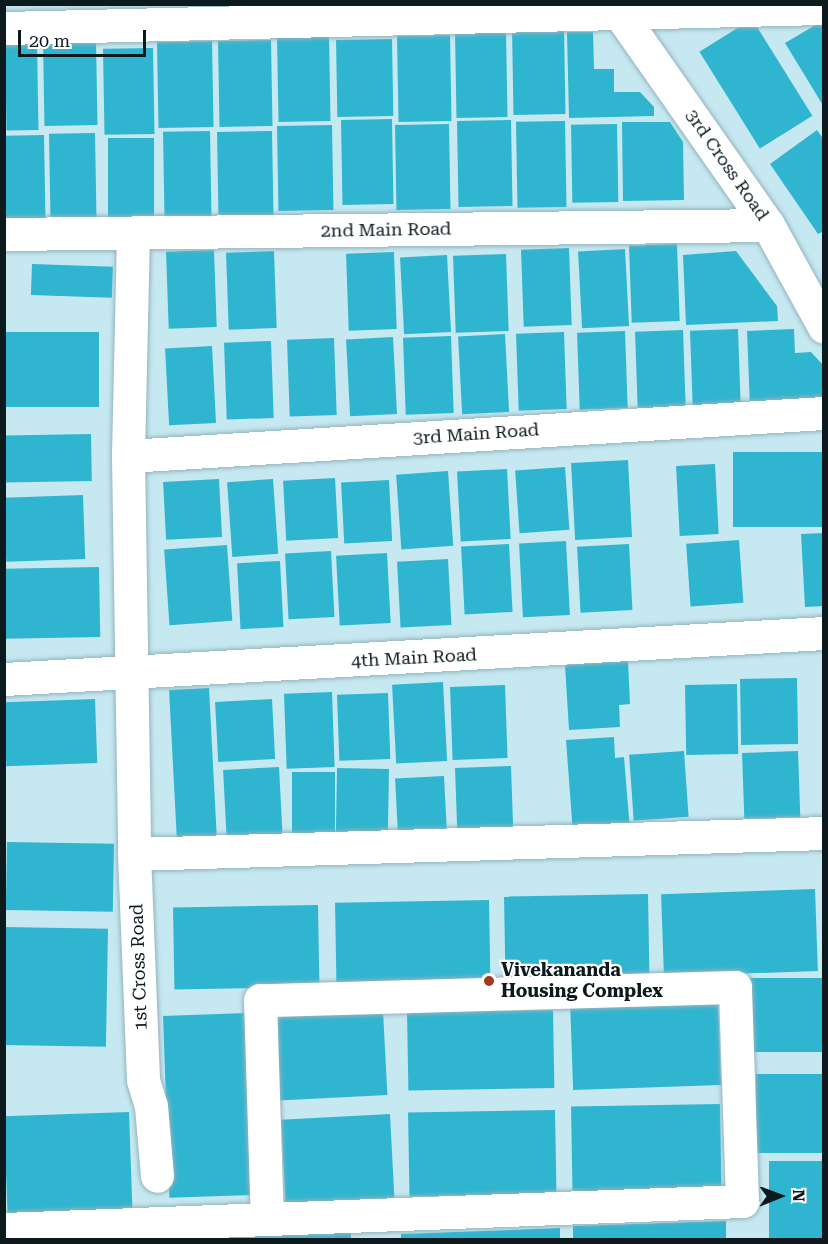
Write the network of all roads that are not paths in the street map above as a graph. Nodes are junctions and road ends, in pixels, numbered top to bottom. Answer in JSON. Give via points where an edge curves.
{"nodes":[{"id":1,"x":824,"y":8,"type":"edge"},
{"id":2,"x":618,"y":11,"type":"junction"},
{"id":3,"x":4,"y":28,"type":"edge"},
{"id":4,"x":768,"y":225,"type":"junction"},
{"id":5,"x":4,"y":234,"type":"edge"},
{"id":6,"x":133,"y":234,"type":"junction"},
{"id":7,"x":824,"y":327,"type":"edge"},
{"id":8,"x":824,"y":413,"type":"edge"},
{"id":9,"x":128,"y":456,"type":"junction"},
{"id":10,"x":824,"y":633,"type":"edge"},
{"id":11,"x":130,"y":675,"type":"junction"},
{"id":12,"x":4,"y":679,"type":"edge"},
{"id":13,"x":824,"y":833,"type":"edge"},
{"id":14,"x":134,"y":854,"type":"junction"},
{"id":15,"x":157,"y":1176,"type":"dead end"},
{"id":16,"x":267,"y":1218,"type":"junction"},
{"id":17,"x":4,"y":1229,"type":"edge"},
{"id":18,"x":149,"y":1232,"type":"edge"}],
"edges":[{"from":1,"to":2,"type":"street"},
{"from":2,"to":3,"type":"street"},
{"from":2,"to":4,"type":"street","name":"3rd Cross Road"},
{"from":4,"to":6,"type":"street","name":"2nd Main Road"},
{"from":4,"to":7,"type":"street","name":"3rd Cross Road"},
{"from":5,"to":6,"type":"street","name":"2nd Main Road"},
{"from":6,"to":9,"type":"street","name":"1st Cross Road"},
{"from":8,"to":9,"type":"street","name":"3rd Main Road"},
{"from":9,"to":11,"type":"street","name":"1st Cross Road"},
{"from":10,"to":11,"type":"street","name":"4th Main Road"},
{"from":11,"to":12,"type":"street","name":"4th Main Road"},
{"from":11,"to":14,"type":"street","name":"1st Cross Road"},
{"from":13,"to":14,"type":"street"},
{"from":14,"to":15,"type":"street","name":"1st Cross Road","via":[[143,1080],[151,1106]]},
{"from":16,"to":16,"type":"street","via":[[742,1201],[735,987],[260,1000]]},
{"from":16,"to":18,"type":"street"},
{"from":17,"to":18,"type":"street"}]}
